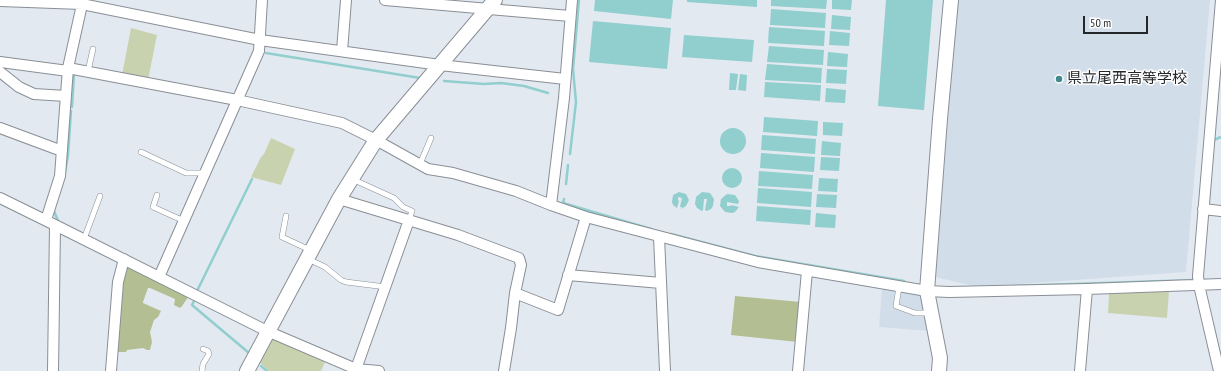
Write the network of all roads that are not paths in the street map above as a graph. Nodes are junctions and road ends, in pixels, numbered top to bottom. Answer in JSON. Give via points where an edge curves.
{"nodes":[{"id":1,"x":262,"y":0,"type":"edge"},
{"id":2,"x":346,"y":0,"type":"edge"},
{"id":3,"x":385,"y":0,"type":"edge"},
{"id":4,"x":572,"y":0,"type":"edge"},
{"id":5,"x":951,"y":0,"type":"edge"},
{"id":6,"x":1221,"y":0,"type":"edge"},
{"id":7,"x":2,"y":1,"type":"edge"},
{"id":8,"x":83,"y":2,"type":"edge"},
{"id":9,"x":492,"y":4,"type":"edge"},
{"id":10,"x":570,"y":16,"type":"junction"},
{"id":11,"x":260,"y":40,"type":"junction"},
{"id":12,"x":93,"y":49,"type":"dead end"},
{"id":13,"x":342,"y":51,"type":"junction"},
{"id":14,"x":0,"y":62,"type":"edge"},
{"id":15,"x":440,"y":65,"type":"junction"},
{"id":16,"x":1218,"y":68,"type":"edge"},
{"id":17,"x":68,"y":69,"type":"junction"},
{"id":18,"x":88,"y":71,"type":"junction"},
{"id":19,"x":0,"y":72,"type":"edge"},
{"id":20,"x":565,"y":79,"type":"junction"},
{"id":21,"x":66,"y":96,"type":"junction"},
{"id":22,"x":238,"y":100,"type":"junction"},
{"id":23,"x":0,"y":128,"type":"edge"},
{"id":24,"x":431,"y":138,"type":"dead end"},
{"id":25,"x":376,"y":140,"type":"junction"},
{"id":26,"x":62,"y":151,"type":"junction"},
{"id":27,"x":141,"y":152,"type":"dead end"},
{"id":28,"x":420,"y":164,"type":"junction"},
{"id":29,"x":205,"y":173,"type":"junction"},
{"id":30,"x":351,"y":179,"type":"junction"},
{"id":31,"x":157,"y":195,"type":"dead end"},
{"id":32,"x":100,"y":196,"type":"dead end"},
{"id":33,"x":0,"y":199,"type":"edge"},
{"id":34,"x":339,"y":199,"type":"junction"},
{"id":35,"x":550,"y":205,"type":"junction"},
{"id":36,"x":1203,"y":209,"type":"junction"},
{"id":37,"x":1221,"y":211,"type":"edge"},
{"id":38,"x":286,"y":216,"type":"dead end"},
{"id":39,"x":586,"y":217,"type":"junction"},
{"id":40,"x":410,"y":220,"type":"junction"},
{"id":41,"x":184,"y":221,"type":"junction"},
{"id":42,"x":51,"y":222,"type":"junction"},
{"id":43,"x":659,"y":237,"type":"junction"},
{"id":44,"x":84,"y":239,"type":"junction"},
{"id":45,"x":309,"y":254,"type":"junction"},
{"id":46,"x":124,"y":260,"type":"junction"},
{"id":47,"x":807,"y":271,"type":"junction"},
{"id":48,"x":568,"y":275,"type":"junction"},
{"id":49,"x":159,"y":277,"type":"junction"},
{"id":50,"x":661,"y":283,"type":"junction"},
{"id":51,"x":1221,"y":284,"type":"edge"},
{"id":52,"x":1199,"y":285,"type":"junction"},
{"id":53,"x":899,"y":286,"type":"junction"},
{"id":54,"x":386,"y":287,"type":"junction"},
{"id":55,"x":1087,"y":289,"type":"junction"},
{"id":56,"x":927,"y":291,"type":"junction"},
{"id":57,"x":515,"y":293,"type":"junction"},
{"id":58,"x":931,"y":313,"type":"junction"},
{"id":59,"x":267,"y":331,"type":"junction"},
{"id":60,"x":203,"y":349,"type":"dead end"},
{"id":61,"x":358,"y":370,"type":"edge"},
{"id":62,"x":53,"y":371,"type":"edge"},
{"id":63,"x":111,"y":371,"type":"edge"},
{"id":64,"x":202,"y":371,"type":"edge"},
{"id":65,"x":247,"y":371,"type":"edge"},
{"id":66,"x":379,"y":371,"type":"edge"},
{"id":67,"x":504,"y":371,"type":"edge"},
{"id":68,"x":665,"y":371,"type":"edge"},
{"id":69,"x":798,"y":371,"type":"edge"},
{"id":70,"x":939,"y":371,"type":"edge"},
{"id":71,"x":1080,"y":371,"type":"edge"},
{"id":72,"x":1219,"y":371,"type":"edge"}],
"edges":[{"from":1,"to":11,"type":"street"},
{"from":2,"to":13,"type":"street"},
{"from":3,"to":9,"type":"street"},
{"from":4,"to":10,"type":"street"},
{"from":5,"to":56,"type":"street"},
{"from":6,"to":16,"type":"street"},
{"from":7,"to":8,"type":"street"},
{"from":8,"to":11,"type":"street"},
{"from":8,"to":17,"type":"street"},
{"from":9,"to":10,"type":"street"},
{"from":9,"to":15,"type":"street"},
{"from":10,"to":20,"type":"street"},
{"from":11,"to":13,"type":"street"},
{"from":11,"to":22,"type":"street","via":[[259,51]]},
{"from":12,"to":18,"type":"lane"},
{"from":13,"to":15,"type":"street"},
{"from":14,"to":17,"type":"street"},
{"from":15,"to":20,"type":"street"},
{"from":15,"to":25,"type":"street"},
{"from":16,"to":36,"type":"street"},
{"from":17,"to":18,"type":"street"},
{"from":17,"to":21,"type":"street"},
{"from":18,"to":22,"type":"street"},
{"from":19,"to":21,"type":"street","via":[[19,87],[34,94]]},
{"from":20,"to":35,"type":"street"},
{"from":21,"to":26,"type":"street"},
{"from":22,"to":25,"type":"street","via":[[342,123]]},
{"from":22,"to":29,"type":"street"},
{"from":23,"to":26,"type":"street"},
{"from":24,"to":28,"type":"lane"},
{"from":25,"to":28,"type":"street"},
{"from":25,"to":30,"type":"street"},
{"from":26,"to":42,"type":"street"},
{"from":27,"to":29,"type":"lane","via":[[186,173]]},
{"from":28,"to":35,"type":"street","via":[[428,169],[453,173],[516,191]]},
{"from":29,"to":41,"type":"street"},
{"from":30,"to":34,"type":"street"},
{"from":30,"to":40,"type":"lane","via":[[394,198],[403,207],[412,211]]},
{"from":31,"to":41,"type":"lane","via":[[153,207]]},
{"from":32,"to":44,"type":"lane"},
{"from":33,"to":42,"type":"street"},
{"from":34,"to":40,"type":"street"},
{"from":34,"to":45,"type":"street"},
{"from":35,"to":39,"type":"street"},
{"from":36,"to":37,"type":"street"},
{"from":36,"to":52,"type":"street"},
{"from":38,"to":45,"type":"lane","via":[[282,237]]},
{"from":39,"to":43,"type":"street"},
{"from":39,"to":48,"type":"street"},
{"from":40,"to":54,"type":"street"},
{"from":40,"to":57,"type":"street","via":[[519,258],[521,265]]},
{"from":41,"to":49,"type":"street"},
{"from":42,"to":44,"type":"street"},
{"from":42,"to":62,"type":"street"},
{"from":43,"to":47,"type":"street","via":[[758,262]]},
{"from":43,"to":50,"type":"street"},
{"from":44,"to":46,"type":"street"},
{"from":45,"to":54,"type":"lane","via":[[341,280]]},
{"from":45,"to":59,"type":"street"},
{"from":46,"to":49,"type":"street"},
{"from":46,"to":63,"type":"street","via":[[118,282]]},
{"from":47,"to":53,"type":"street"},
{"from":47,"to":69,"type":"street"},
{"from":48,"to":50,"type":"street"},
{"from":48,"to":57,"type":"street","via":[[558,310]]},
{"from":49,"to":59,"type":"street"},
{"from":50,"to":68,"type":"street"},
{"from":51,"to":52,"type":"street"},
{"from":52,"to":55,"type":"street"},
{"from":52,"to":72,"type":"street"},
{"from":53,"to":56,"type":"street"},
{"from":53,"to":58,"type":"lane","via":[[896,306],[915,313]]},
{"from":54,"to":61,"type":"street"},
{"from":55,"to":56,"type":"street"},
{"from":55,"to":71,"type":"street"},
{"from":56,"to":58,"type":"street"},
{"from":57,"to":67,"type":"street"},
{"from":58,"to":70,"type":"street","via":[[940,358]]},
{"from":59,"to":61,"type":"street"},
{"from":59,"to":65,"type":"street"},
{"from":60,"to":64,"type":"lane","via":[[209,354]]},
{"from":61,"to":66,"type":"street"}]}
